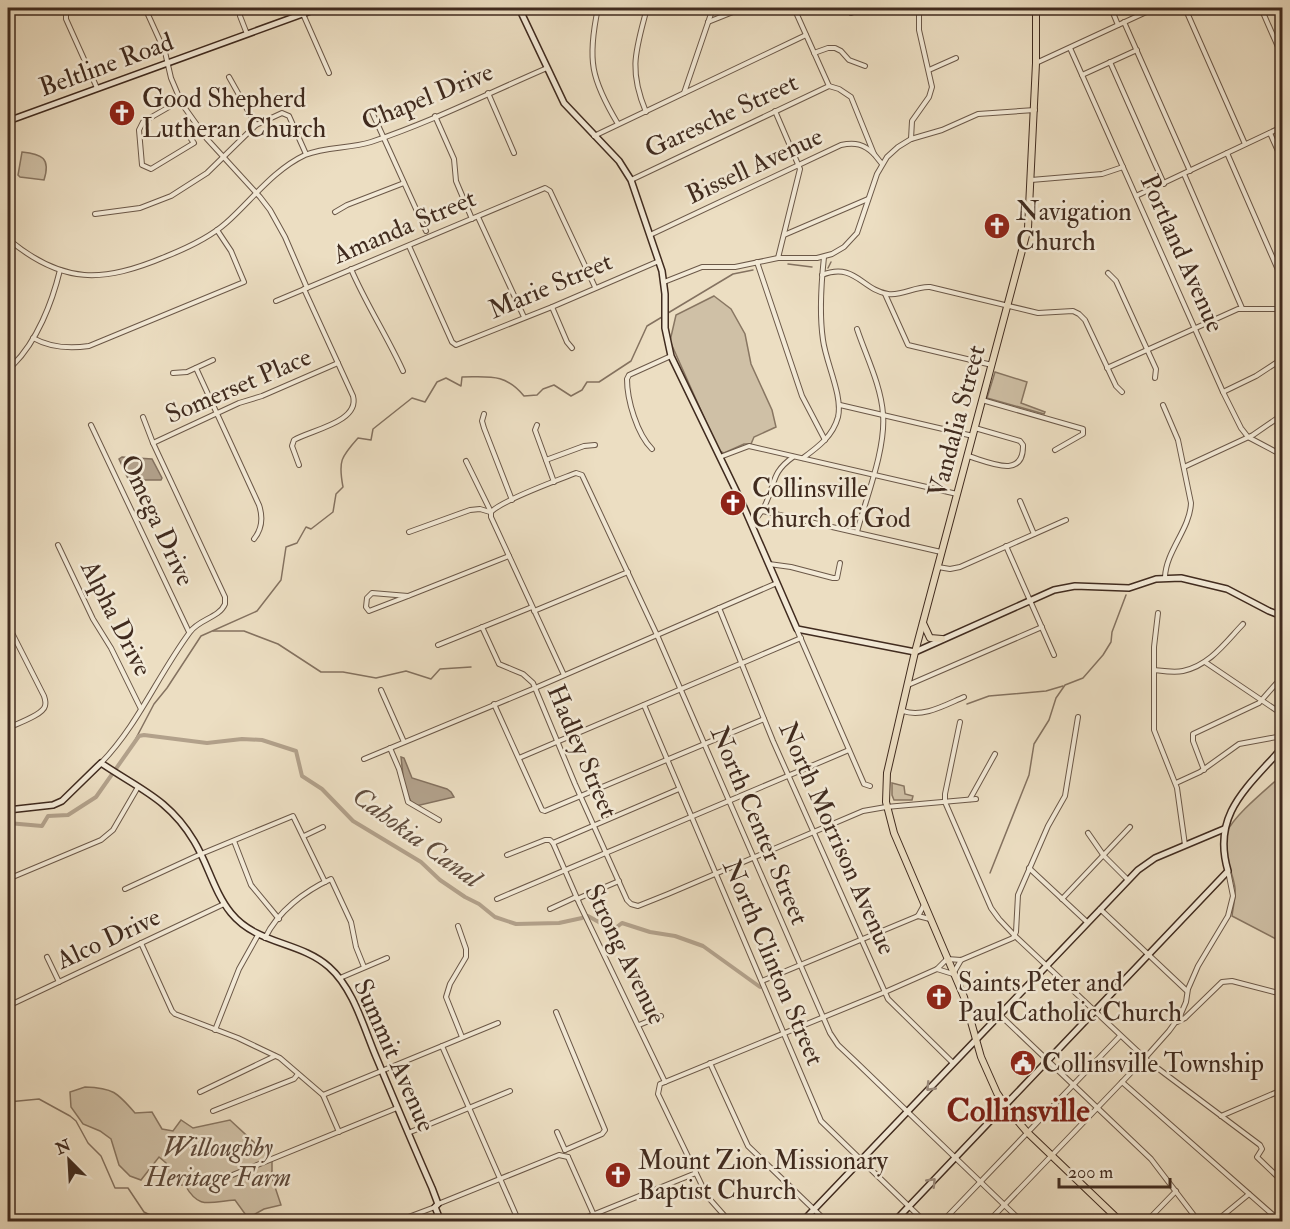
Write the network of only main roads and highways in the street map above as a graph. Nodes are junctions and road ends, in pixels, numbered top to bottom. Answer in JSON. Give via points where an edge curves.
{"nodes":[{"id":1,"x":1036,"y":8,"type":"edge"},
{"id":2,"x":923,"y":622,"type":"junction"},
{"id":3,"x":942,"y":639,"type":"road end"},
{"id":4,"x":1121,"y":1221,"type":"edge"}],
"edges":[{"from":1,"to":2,"type":"main road","name":"Vandalia Street","via":[[1028,228]]},
{"from":2,"to":3,"type":"main road","via":[[930,638]]},
{"from":2,"to":4,"type":"main road","name":"Vandalia Street","via":[[886,778],[886,807],[894,833],[964,998],[990,1079],[1005,1106]]}]}
